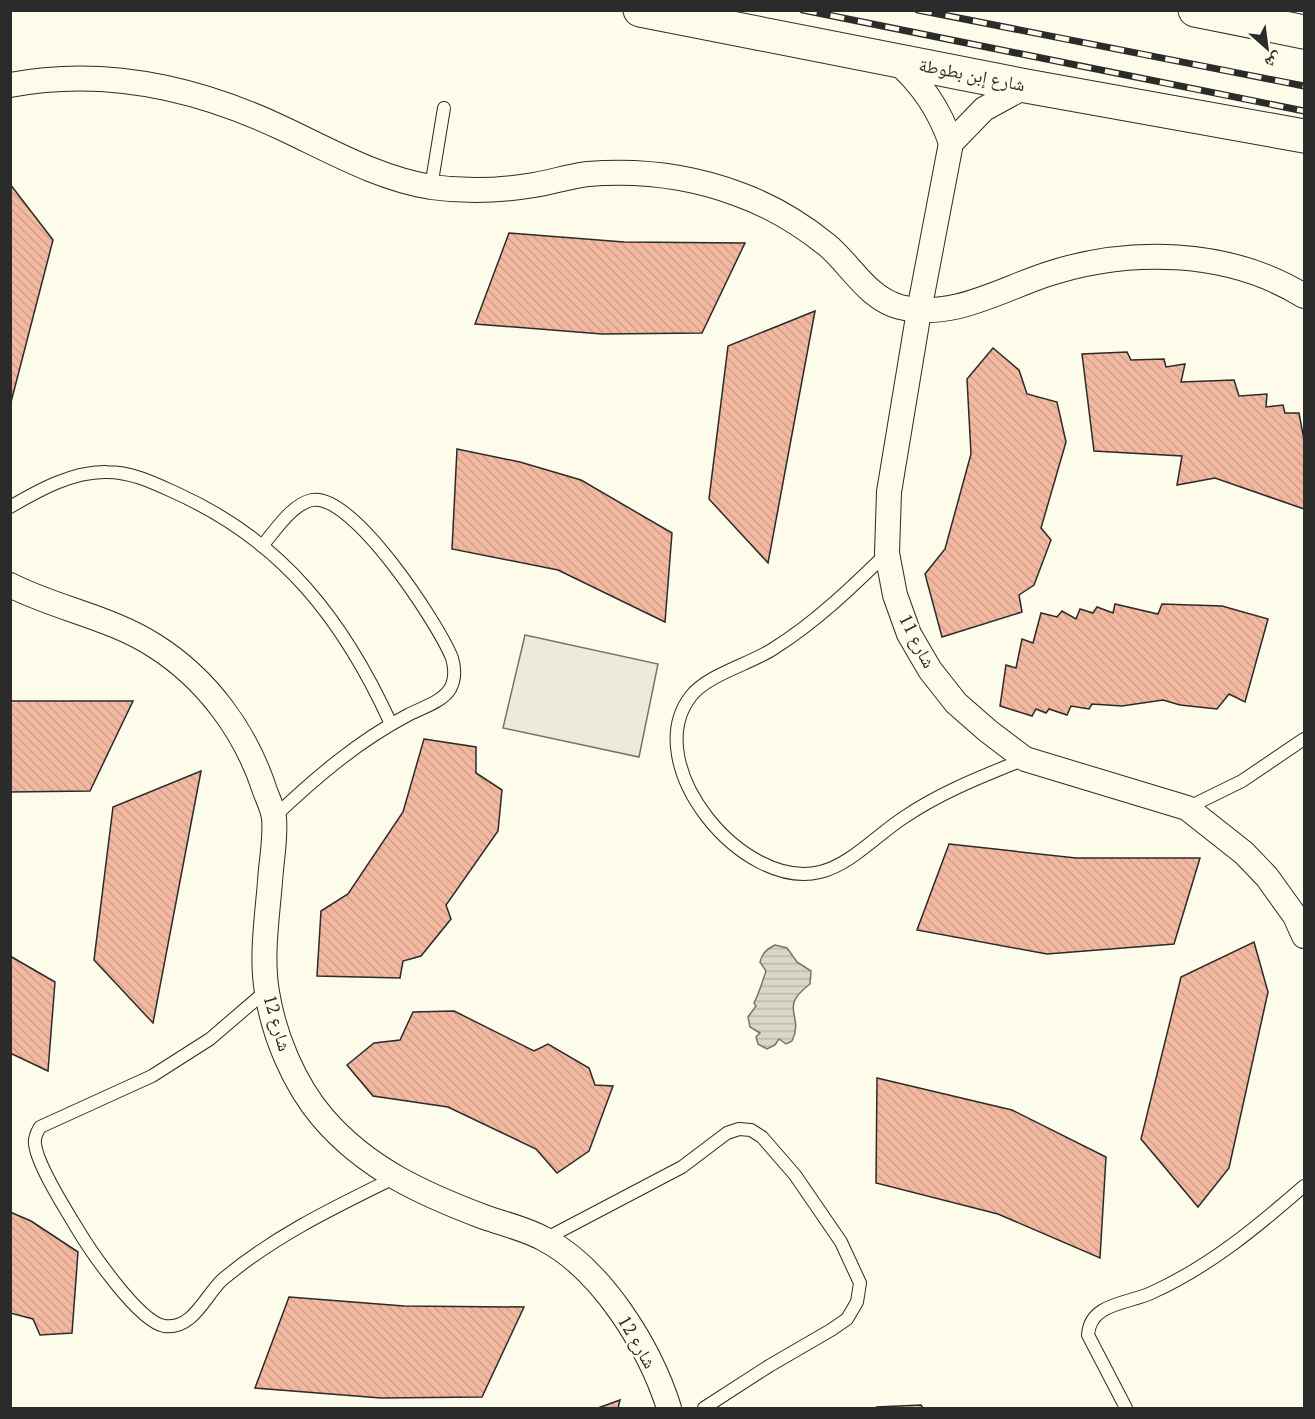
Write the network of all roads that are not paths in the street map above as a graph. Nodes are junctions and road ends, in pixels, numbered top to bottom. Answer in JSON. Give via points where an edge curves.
{"nodes":[{"id":1,"x":640,"y":10,"type":"edge"},
{"id":2,"x":1195,"y":10,"type":"edge"},
{"id":3,"x":1305,"y":32,"type":"edge"},
{"id":4,"x":895,"y":60,"type":"junction"},
{"id":5,"x":10,"y":85,"type":"edge"},
{"id":6,"x":1026,"y":86,"type":"junction"},
{"id":7,"x":444,"y":108,"type":"dead end"},
{"id":8,"x":1305,"y":136,"type":"edge"},
{"id":9,"x":951,"y":143,"type":"junction"},
{"id":10,"x":431,"y":187,"type":"junction"},
{"id":11,"x":1305,"y":296,"type":"edge"},
{"id":12,"x":919,"y":311,"type":"junction"},
{"id":13,"x":10,"y":507,"type":"edge"},
{"id":14,"x":262,"y":546,"type":"junction"},
{"id":15,"x":887,"y":553,"type":"junction"},
{"id":16,"x":10,"y":585,"type":"edge"},
{"id":17,"x":391,"y":724,"type":"junction"},
{"id":18,"x":1305,"y":739,"type":"edge"},
{"id":19,"x":1025,"y":759,"type":"junction"},
{"id":20,"x":1187,"y":808,"type":"junction"},
{"id":21,"x":274,"y":817,"type":"junction"},
{"id":22,"x":1305,"y":936,"type":"edge"},
{"id":23,"x":266,"y":991,"type":"junction"},
{"id":24,"x":394,"y":1178,"type":"junction"},
{"id":25,"x":1305,"y":1186,"type":"edge"},
{"id":26,"x":545,"y":1239,"type":"junction"},
{"id":27,"x":669,"y":1408,"type":"edge"},
{"id":28,"x":704,"y":1408,"type":"edge"},
{"id":29,"x":1126,"y":1408,"type":"edge"}],
"edges":[{"from":1,"to":4,"type":"main road","name":"شارع إبن بطوطة"},
{"from":2,"to":3,"type":"main road"},
{"from":4,"to":6,"type":"main road","name":"شارع إبن بطوطة"},
{"from":4,"to":9,"type":"street","via":[[930,97]]},
{"from":5,"to":10,"type":"street","via":[[39,79],[102,78],[165,86],[226,103],[377,174]]},
{"from":6,"to":8,"type":"main road","name":"شارع إبن بطوطة"},
{"from":6,"to":9,"type":"street","via":[[984,109]]},
{"from":7,"to":10,"type":"lane"},
{"from":9,"to":12,"type":"street","name":"شارع 11"},
{"from":10,"to":12,"type":"street","via":[[479,191],[586,174],[638,173],[689,179],[739,194],[786,216],[828,246],[876,296],[895,306]]},
{"from":11,"to":12,"type":"street","via":[[1238,268],[1172,256],[1104,259],[951,308]]},
{"from":12,"to":15,"type":"street","name":"شارع 11","via":[[889,492]]},
{"from":13,"to":14,"type":"lane","via":[[83,474],[131,475],[193,501]]},
{"from":14,"to":17,"type":"lane","via":[[303,584],[339,627]]},
{"from":14,"to":17,"type":"lane","via":[[300,504],[325,500],[336,505],[370,537],[401,573],[452,659],[454,675],[449,690],[437,701]]},
{"from":15,"to":19,"type":"street","name":"شارع 11","via":[[909,634],[930,670],[956,703]]},
{"from":15,"to":19,"type":"lane","via":[[820,616],[772,650],[692,694],[683,708],[677,740],[682,772],[697,803],[730,842],[757,860],[787,873],[820,872],[930,801]]},
{"from":16,"to":21,"type":"street","name":"شارع 12","via":[[119,627],[155,646],[186,669],[234,724],[250,753]]},
{"from":17,"to":21,"type":"lane","via":[[327,770]]},
{"from":18,"to":20,"type":"lane","via":[[1242,781]]},
{"from":19,"to":20,"type":"street","name":"شارع 11"},
{"from":20,"to":22,"type":"street","name":"شارع 11","via":[[1244,853],[1267,877]]},
{"from":21,"to":23,"type":"street","name":"شارع 12"},
{"from":23,"to":24,"type":"street","name":"شارع 12","via":[[277,1034],[294,1074],[321,1116],[356,1153]]},
{"from":23,"to":24,"type":"lane","via":[[182,1058],[130,1087],[40,1127],[35,1136],[37,1151],[85,1241],[149,1320],[166,1326],[183,1323],[219,1283],[254,1253],[298,1226]]},
{"from":24,"to":26,"type":"street","name":"شارع 12","via":[[433,1198]]},
{"from":25,"to":29,"type":"lane","via":[[1201,1267],[1149,1294],[1093,1316],[1088,1335]]},
{"from":26,"to":27,"type":"street","name":"شارع 12","via":[[578,1264],[627,1322],[648,1355]]},
{"from":26,"to":28,"type":"lane","via":[[682,1167],[727,1133],[751,1130],[762,1137],[795,1175],[841,1242],[860,1283],[857,1302],[847,1318],[831,1330]]}]}
